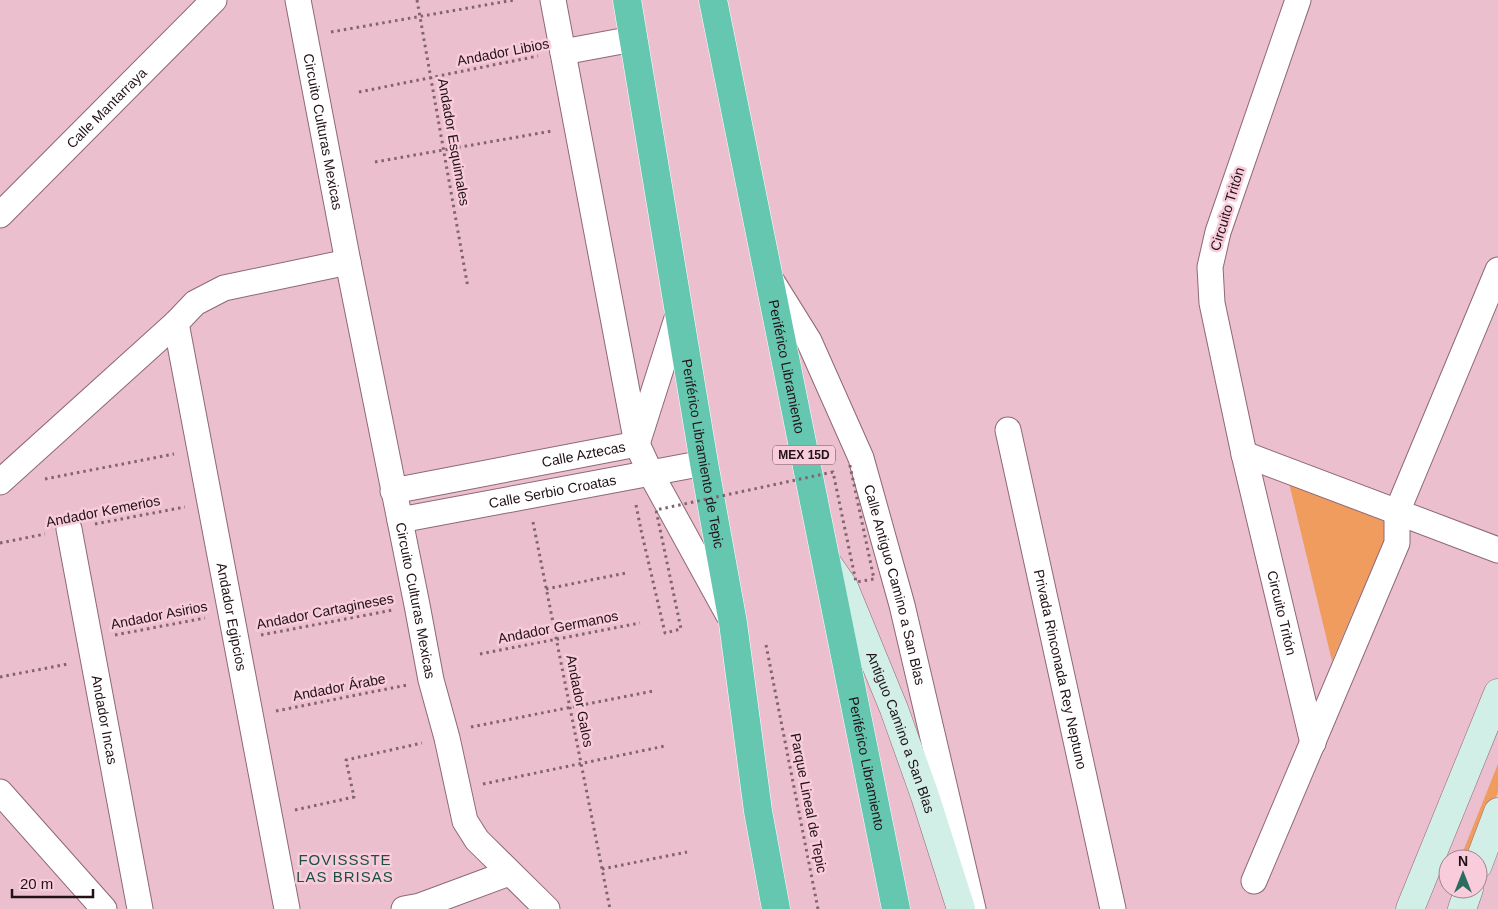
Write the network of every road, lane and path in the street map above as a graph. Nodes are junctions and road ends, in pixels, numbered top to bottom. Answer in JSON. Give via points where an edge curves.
{"nodes":[{"id":1,"x":214,"y":0,"type":"edge"},
{"id":2,"x":298,"y":0,"type":"edge"},
{"id":3,"x":417,"y":0,"type":"edge"},
{"id":4,"x":514,"y":0,"type":"edge"},
{"id":5,"x":553,"y":0,"type":"edge"},
{"id":6,"x":627,"y":0,"type":"edge"},
{"id":7,"x":713,"y":0,"type":"edge"},
{"id":8,"x":1298,"y":0,"type":"edge"},
{"id":9,"x":420,"y":16,"type":"junction"},
{"id":10,"x":306,"y":36,"type":"junction"},
{"id":11,"x":633,"y":39,"type":"junction"},
{"id":12,"x":563,"y":52,"type":"junction"},
{"id":13,"x":431,"y":78,"type":"junction"},
{"id":14,"x":359,"y":92,"type":"dead end"},
{"id":15,"x":577,"y":126,"type":"junction"},
{"id":16,"x":444,"y":150,"type":"junction"},
{"id":17,"x":376,"y":162,"type":"dead end"},
{"id":18,"x":0,"y":215,"type":"edge"},
{"id":19,"x":348,"y":262,"type":"junction"},
{"id":20,"x":1498,"y":270,"type":"edge"},
{"id":21,"x":770,"y":277,"type":"junction"},
{"id":22,"x":468,"y":288,"type":"dead end"},
{"id":23,"x":679,"y":312,"type":"junction"},
{"id":24,"x":176,"y":323,"type":"junction"},
{"id":25,"x":1008,"y":430,"type":"dead end"},
{"id":26,"x":637,"y":444,"type":"junction"},
{"id":27,"x":200,"y":449,"type":"junction"},
{"id":28,"x":1244,"y":454,"type":"junction"},
{"id":29,"x":850,"y":461,"type":"dead end"},
{"id":30,"x":704,"y":464,"type":"junction"},
{"id":31,"x":651,"y":474,"type":"junction"},
{"id":32,"x":38,"y":480,"type":"dead end"},
{"id":33,"x":0,"y":482,"type":"edge"},
{"id":34,"x":393,"y":491,"type":"junction"},
{"id":35,"x":528,"y":496,"type":"junction"},
{"id":36,"x":210,"y":503,"type":"junction"},
{"id":37,"x":1397,"y":512,"type":"junction"},
{"id":38,"x":400,"y":520,"type":"junction"},
{"id":39,"x":69,"y":529,"type":"junction"},
{"id":40,"x":641,"y":530,"type":"dead end"},
{"id":41,"x":0,"y":543,"type":"edge"},
{"id":42,"x":1498,"y":550,"type":"edge"},
{"id":43,"x":826,"y":561,"type":"junction"},
{"id":44,"x":626,"y":573,"type":"dead end"},
{"id":45,"x":546,"y":589,"type":"junction"},
{"id":46,"x":417,"y":605,"type":"junction"},
{"id":47,"x":231,"y":613,"type":"junction"},
{"id":48,"x":640,"y":623,"type":"dead end"},
{"id":49,"x":733,"y":623,"type":"junction"},
{"id":50,"x":236,"y":639,"type":"junction"},
{"id":51,"x":556,"y":639,"type":"junction"},
{"id":52,"x":92,"y":649,"type":"junction"},
{"id":53,"x":480,"y":654,"type":"dead end"},
{"id":54,"x":0,"y":677,"type":"edge"},
{"id":55,"x":431,"y":680,"type":"junction"},
{"id":56,"x":653,"y":691,"type":"dead end"},
{"id":57,"x":1498,"y":693,"type":"edge"},
{"id":58,"x":778,"y":702,"type":"dead end"},
{"id":59,"x":570,"y":708,"type":"junction"},
{"id":60,"x":251,"y":716,"type":"junction"},
{"id":61,"x":447,"y":735,"type":"junction"},
{"id":62,"x":1313,"y":742,"type":"junction"},
{"id":63,"x":665,"y":746,"type":"dead end"},
{"id":64,"x":581,"y":763,"type":"junction"},
{"id":65,"x":458,"y":790,"type":"junction"},
{"id":66,"x":0,"y":792,"type":"edge"},
{"id":67,"x":1498,"y":812,"type":"edge"},
{"id":68,"x":270,"y":815,"type":"junction"},
{"id":69,"x":1484,"y":849,"type":"edge"},
{"id":70,"x":687,"y":852,"type":"dead end"},
{"id":71,"x":602,"y":869,"type":"junction"},
{"id":72,"x":509,"y":873,"type":"junction"},
{"id":73,"x":1254,"y":881,"type":"dead end"},
{"id":74,"x":104,"y":909,"type":"edge"},
{"id":75,"x":140,"y":909,"type":"edge"},
{"id":76,"x":287,"y":909,"type":"edge"},
{"id":77,"x":404,"y":909,"type":"edge"},
{"id":78,"x":547,"y":909,"type":"edge"},
{"id":79,"x":610,"y":909,"type":"edge"},
{"id":80,"x":776,"y":909,"type":"edge"},
{"id":81,"x":818,"y":909,"type":"edge"},
{"id":82,"x":896,"y":909,"type":"edge"},
{"id":83,"x":961,"y":909,"type":"edge"},
{"id":84,"x":974,"y":909,"type":"edge"},
{"id":85,"x":1113,"y":909,"type":"edge"},
{"id":86,"x":1410,"y":909,"type":"edge"}],
"edges":[{"from":1,"to":18,"type":"street","name":"Calle Mantarraya"},
{"from":2,"to":10,"type":"street","name":"Circuito Culturas Mexicas"},
{"from":3,"to":9,"type":"path","name":"Andador Esquimales"},
{"from":4,"to":9,"type":"path"},
{"from":5,"to":12,"type":"street"},
{"from":6,"to":11,"type":"highway","name":"Periférico Libramiento de Tepic"},
{"from":7,"to":21,"type":"highway","name":"Periférico Libramiento","number":"MEX 15D"},
{"from":8,"to":28,"type":"street","name":"Circuito Tritón","via":[[1218,232],[1210,267],[1212,303]]},
{"from":9,"to":10,"type":"path"},
{"from":9,"to":13,"type":"path","name":"Andador Esquimales"},
{"from":10,"to":19,"type":"street","name":"Circuito Culturas Mexicas"},
{"from":11,"to":12,"type":"street"},
{"from":11,"to":23,"type":"highway","name":"Periférico Libramiento de Tepic"},
{"from":12,"to":13,"type":"path","name":"Andador Libios"},
{"from":12,"to":15,"type":"street"},
{"from":13,"to":14,"type":"path","name":"Andador Libios"},
{"from":13,"to":16,"type":"path","name":"Andador Esquimales"},
{"from":15,"to":16,"type":"path"},
{"from":15,"to":26,"type":"street"},
{"from":16,"to":17,"type":"path"},
{"from":16,"to":22,"type":"path","name":"Andador Esquimales"},
{"from":19,"to":24,"type":"street","via":[[224,288],[195,303]]},
{"from":19,"to":34,"type":"street","name":"Circuito Culturas Mexicas"},
{"from":20,"to":37,"type":"street"},
{"from":21,"to":43,"type":"highway","name":"Periférico Libramiento","number":"MEX 15D"},
{"from":21,"to":84,"type":"street","name":"Calle Antiguo Camino a San Blas","via":[[809,341],[861,458],[902,605]]},
{"from":23,"to":26,"type":"street","name":"Calle Aztecas"},
{"from":23,"to":30,"type":"highway","name":"Periférico Libramiento de Tepic"},
{"from":24,"to":27,"type":"street","name":"Andador Egipcios"},
{"from":24,"to":33,"type":"street"},
{"from":25,"to":85,"type":"street","name":"Privada Rinconada Rey Neptuno"},
{"from":26,"to":31,"type":"street"},
{"from":26,"to":34,"type":"street","name":"Calle Aztecas"},
{"from":27,"to":32,"type":"path"},
{"from":27,"to":36,"type":"street","name":"Andador Egipcios"},
{"from":28,"to":37,"type":"street"},
{"from":28,"to":62,"type":"street","name":"Circuito Tritón"},
{"from":29,"to":40,"type":"path","bridge":true,"via":[[874,579],[856,582],[833,472],[656,510],[681,630],[664,633]]},
{"from":30,"to":31,"type":"street","name":"Calle Serbio Croatas"},
{"from":30,"to":49,"type":"highway","name":"Periférico Libramiento de Tepic"},
{"from":31,"to":35,"type":"street","name":"Calle Serbio Croatas"},
{"from":31,"to":49,"type":"street"},
{"from":34,"to":38,"type":"street","name":"Circuito Culturas Mexicas"},
{"from":35,"to":38,"type":"street","name":"Calle Serbio Croatas"},
{"from":35,"to":45,"type":"path","name":"Andador Galos"},
{"from":36,"to":39,"type":"path","name":"Andador Kemerios"},
{"from":36,"to":47,"type":"street","name":"Andador Egipcios"},
{"from":37,"to":42,"type":"street"},
{"from":37,"to":62,"type":"street","via":[[1397,543]]},
{"from":38,"to":46,"type":"street","name":"Circuito Culturas Mexicas"},
{"from":39,"to":41,"type":"path","name":"Andador Kemerios"},
{"from":39,"to":52,"type":"street","name":"Andador Incas"},
{"from":43,"to":82,"type":"highway","name":"Periférico Libramiento","number":"MEX 15D"},
{"from":43,"to":83,"type":"street","name":"Antiguo Camino a San Blas","via":[[844,587],[894,709]]},
{"from":44,"to":45,"type":"path"},
{"from":45,"to":51,"type":"path","name":"Andador Galos"},
{"from":46,"to":50,"type":"path","name":"Andador Cartagineses"},
{"from":46,"to":55,"type":"street","name":"Circuito Culturas Mexicas"},
{"from":47,"to":50,"type":"street","name":"Andador Egipcios"},
{"from":47,"to":52,"type":"path","name":"Andador Asirios"},
{"from":48,"to":51,"type":"path","name":"Andador Germanos"},
{"from":49,"to":80,"type":"highway","name":"Periférico Libramiento de Tepic","via":[[758,811]]},
{"from":50,"to":60,"type":"street","name":"Andador Egipcios"},
{"from":51,"to":53,"type":"path","name":"Andador Germanos"},
{"from":51,"to":59,"type":"path","name":"Andador Galos"},
{"from":52,"to":54,"type":"path","name":"Andador Asirios"},
{"from":52,"to":75,"type":"street","name":"Andador Incas"},
{"from":55,"to":60,"type":"path","name":"Andador Árabe"},
{"from":55,"to":61,"type":"street","name":"Circuito Culturas Mexicas"},
{"from":56,"to":59,"type":"path"},
{"from":57,"to":86,"type":"street"},
{"from":58,"to":81,"type":"path","name":"Parque Lineal de Tepic"},
{"from":59,"to":61,"type":"path"},
{"from":59,"to":64,"type":"path","name":"Andador Galos"},
{"from":60,"to":68,"type":"street","name":"Andador Egipcios"},
{"from":61,"to":65,"type":"street","name":"Circuito Culturas Mexicas"},
{"from":61,"to":68,"type":"path","via":[[346,760],[354,797]]},
{"from":62,"to":73,"type":"street"},
{"from":63,"to":64,"type":"path"},
{"from":64,"to":65,"type":"path"},
{"from":64,"to":71,"type":"path","name":"Andador Galos"},
{"from":65,"to":72,"type":"street","name":"Circuito Culturas Mexicas","via":[[465,821],[477,840]]},
{"from":66,"to":74,"type":"street"},
{"from":67,"to":69,"type":"street"},
{"from":68,"to":76,"type":"street","name":"Andador Egipcios"},
{"from":70,"to":71,"type":"path"},
{"from":71,"to":79,"type":"path","name":"Andador Galos"},
{"from":72,"to":77,"type":"street"},
{"from":72,"to":78,"type":"street","name":"Circuito Culturas Mexicas"}]}
